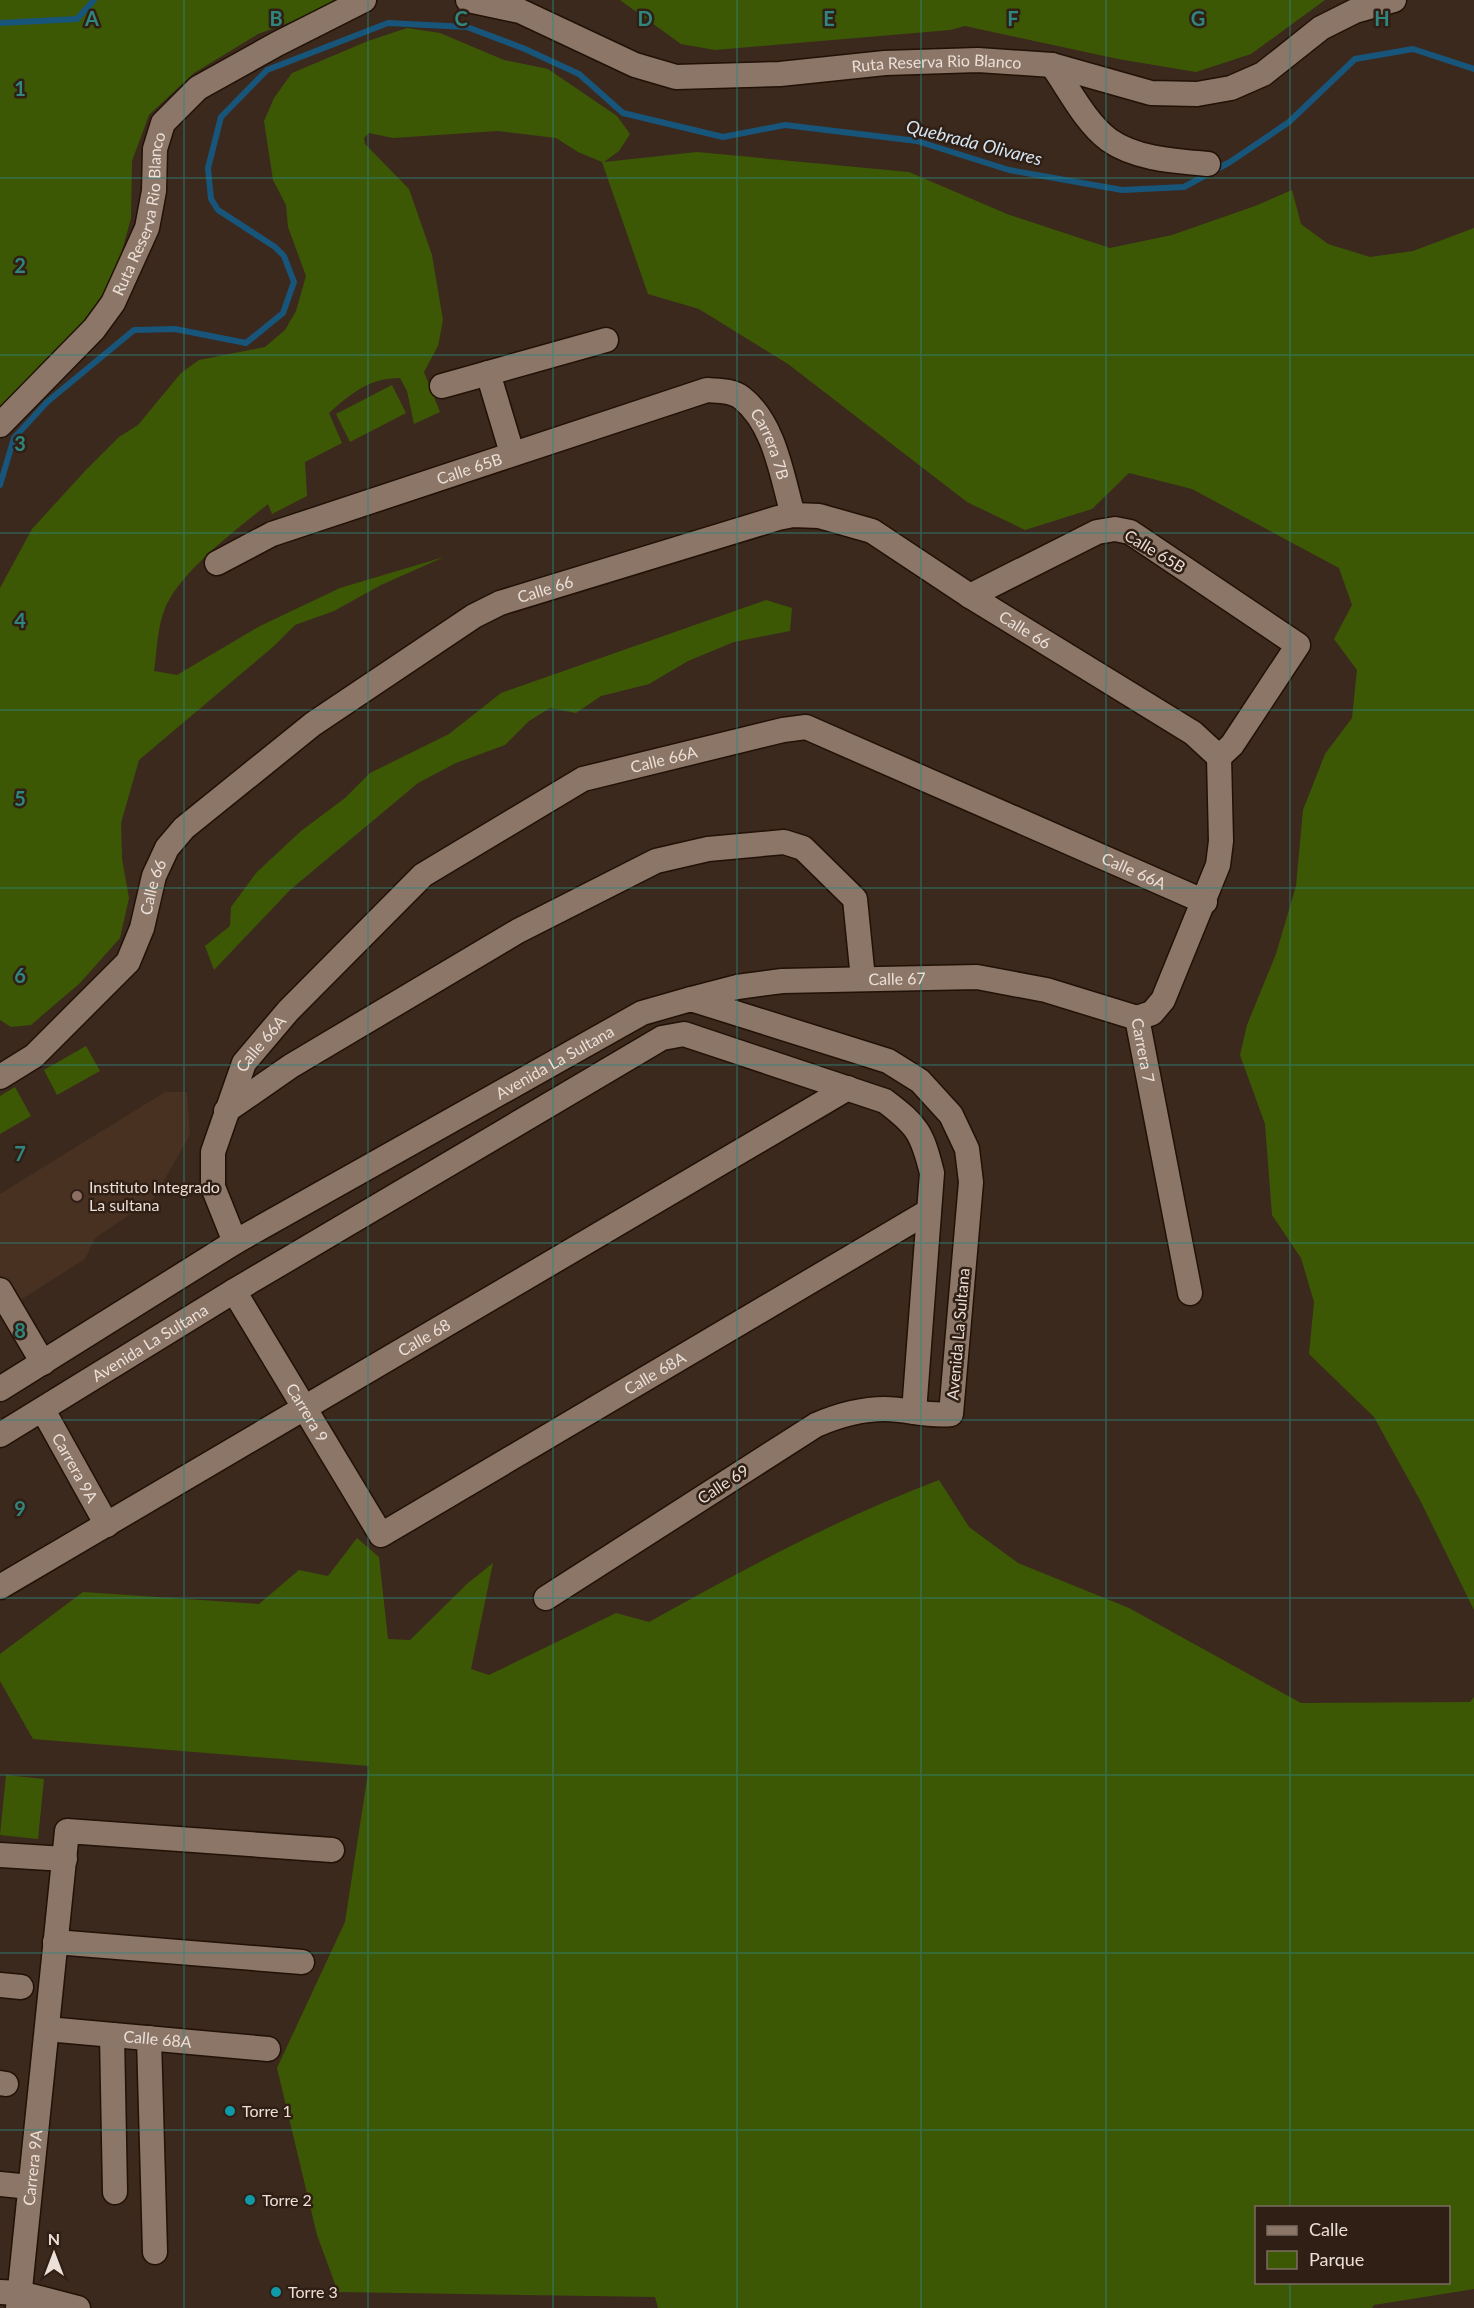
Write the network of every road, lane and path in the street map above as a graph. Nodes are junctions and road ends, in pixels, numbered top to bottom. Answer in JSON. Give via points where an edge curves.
{"nodes":[{"id":1,"x":364,"y":0,"type":"edge"},
{"id":2,"x":468,"y":0,"type":"edge"},
{"id":3,"x":1394,"y":0,"type":"edge"},
{"id":4,"x":1052,"y":65,"type":"junction"},
{"id":5,"x":1208,"y":164,"type":"dead end"},
{"id":6,"x":606,"y":340,"type":"dead end"},
{"id":7,"x":488,"y":373,"type":"junction"},
{"id":8,"x":442,"y":386,"type":"dead end"},
{"id":9,"x":725,"y":391,"type":"joint"},
{"id":10,"x":0,"y":425,"type":"edge"},
{"id":11,"x":512,"y":453,"type":"junction"},
{"id":12,"x":793,"y":515,"type":"junction"},
{"id":13,"x":217,"y":563,"type":"dead end"},
{"id":14,"x":970,"y":596,"type":"junction"},
{"id":15,"x":1219,"y":757,"type":"junction"},
{"id":16,"x":1205,"y":902,"type":"junction"},
{"id":17,"x":863,"y":980,"type":"junction"},
{"id":18,"x":691,"y":999,"type":"junction"},
{"id":19,"x":1137,"y":1018,"type":"junction"},
{"id":20,"x":684,"y":1034,"type":"junction"},
{"id":21,"x":0,"y":1077,"type":"edge"},
{"id":22,"x":849,"y":1088,"type":"junction"},
{"id":23,"x":226,"y":1111,"type":"junction"},
{"id":24,"x":929,"y":1211,"type":"junction"},
{"id":25,"x":235,"y":1242,"type":"junction"},
{"id":26,"x":0,"y":1290,"type":"edge"},
{"id":27,"x":234,"y":1291,"type":"junction"},
{"id":28,"x":1190,"y":1293,"type":"dead end"},
{"id":29,"x":43,"y":1363,"type":"junction"},
{"id":30,"x":0,"y":1389,"type":"edge"},
{"id":31,"x":307,"y":1409,"type":"junction"},
{"id":32,"x":43,"y":1410,"type":"junction"},
{"id":33,"x":914,"y":1412,"type":"junction"},
{"id":34,"x":0,"y":1435,"type":"edge"},
{"id":35,"x":107,"y":1525,"type":"junction"},
{"id":36,"x":381,"y":1534,"type":"joint"},
{"id":37,"x":0,"y":1587,"type":"edge"},
{"id":38,"x":546,"y":1598,"type":"dead end"},
{"id":39,"x":332,"y":1850,"type":"dead end"},
{"id":40,"x":0,"y":1855,"type":"edge"},
{"id":41,"x":65,"y":1859,"type":"junction"},
{"id":42,"x":55,"y":1942,"type":"junction"},
{"id":43,"x":302,"y":1962,"type":"dead end"},
{"id":44,"x":47,"y":2029,"type":"junction"},
{"id":45,"x":112,"y":2035,"type":"junction"},
{"id":46,"x":149,"y":2038,"type":"junction"},
{"id":47,"x":268,"y":2049,"type":"dead end"},
{"id":48,"x":0,"y":2184,"type":"edge"},
{"id":49,"x":30,"y":2187,"type":"junction"},
{"id":50,"x":115,"y":2192,"type":"dead end"},
{"id":51,"x":155,"y":2252,"type":"dead end"},
{"id":52,"x":13,"y":2298,"type":"edge"},
{"id":53,"x":78,"y":2308,"type":"edge"}],
"edges":[{"from":1,"to":10,"type":"street","name":"Ruta Reserva Rio Blanco","via":[[198,88],[163,123],[155,149],[154,191],[147,228],[114,303],[94,329]]},
{"from":2,"to":4,"type":"street","name":"Ruta Reserva Rio Blanco","via":[[520,11],[635,65],[676,77],[978,60]]},
{"from":3,"to":4,"type":"street","name":"Ruta Reserva Rio Blanco","via":[[1355,11],[1321,28],[1263,74],[1231,88],[1197,94],[1151,93]]},
{"from":4,"to":5,"type":"street","via":[[1088,118],[1109,140],[1168,161]]},
{"from":6,"to":7,"type":"street"},
{"from":7,"to":8,"type":"street"},
{"from":7,"to":11,"type":"street"},
{"from":9,"to":11,"type":"street","name":"Calle 65B","via":[[706,390]]},
{"from":9,"to":12,"type":"street","name":"Carrera 7B","via":[[742,397],[766,429]]},
{"from":11,"to":13,"type":"street","name":"Calle 65B","via":[[272,534]]},
{"from":12,"to":14,"type":"street","name":"Calle 66","via":[[819,516],[872,531]]},
{"from":12,"to":21,"type":"street","name":"Calle 66","via":[[500,603],[474,616],[313,724],[184,828],[167,848],[154,876],[142,928],[128,962],[34,1056]]},
{"from":14,"to":15,"type":"street","name":"Calle 66","via":[[1193,734]]},
{"from":14,"to":15,"type":"street","name":"Calle 65B","via":[[1097,532],[1130,532],[1298,645],[1232,745]]},
{"from":15,"to":16,"type":"street","name":"Carrera 7","via":[[1221,841],[1218,865]]},
{"from":16,"to":19,"type":"street","name":"Carrera 7","via":[[1163,1000],[1152,1013]]},
{"from":16,"to":23,"type":"street","name":"Calle 66A","via":[[806,727],[783,730],[583,779],[423,875],[288,1011],[244,1063]]},
{"from":17,"to":18,"type":"street","name":"Calle 67","via":[[782,981]]},
{"from":17,"to":19,"type":"street","name":"Calle 67","via":[[977,977],[1046,990]]},
{"from":17,"to":23,"type":"street","name":"Calle 66A","via":[[855,899],[803,848],[784,842],[708,849],[656,861],[518,931],[301,1060]]},
{"from":18,"to":20,"type":"street"},
{"from":18,"to":25,"type":"street","name":"Avenida La Sultana","via":[[642,1013]]},
{"from":18,"to":33,"type":"street","name":"Avenida La Sultana","via":[[888,1061],[920,1081],[951,1115],[967,1149],[971,1182],[951,1414],[932,1416]]},
{"from":19,"to":28,"type":"street","name":"Carrera 7"},
{"from":20,"to":22,"type":"street"},
{"from":20,"to":27,"type":"street","name":"Avenida La Sultana","via":[[662,1038]]},
{"from":22,"to":24,"type":"street","via":[[885,1101],[906,1117],[924,1140],[932,1173]]},
{"from":22,"to":31,"type":"street","name":"Calle 68"},
{"from":23,"to":25,"type":"street","name":"Calle 66A","via":[[213,1152],[213,1187]]},
{"from":24,"to":33,"type":"street"},
{"from":24,"to":36,"type":"street","name":"Calle 68A"},
{"from":25,"to":29,"type":"street","name":"Avenida La Sultana"},
{"from":26,"to":29,"type":"street"},
{"from":27,"to":31,"type":"street","name":"Carrera 9"},
{"from":27,"to":32,"type":"street","name":"Avenida La Sultana"},
{"from":29,"to":30,"type":"street","name":"Avenida La Sultana"},
{"from":31,"to":35,"type":"street","name":"Calle 68"},
{"from":31,"to":36,"type":"street","name":"Carrera 9"},
{"from":32,"to":34,"type":"street","name":"Avenida La Sultana"},
{"from":32,"to":35,"type":"street","name":"Carrera 9A"},
{"from":33,"to":38,"type":"street","name":"Calle 69","via":[[849,1412],[816,1425]]},
{"from":35,"to":37,"type":"street","name":"Calle 68"},
{"from":39,"to":41,"type":"street","name":"Carrera 9A","via":[[67,1831]]},
{"from":40,"to":41,"type":"street"},
{"from":41,"to":42,"type":"street","name":"Carrera 9A"},
{"from":42,"to":43,"type":"street"},
{"from":42,"to":44,"type":"street","name":"Carrera 9A"},
{"from":44,"to":45,"type":"street","name":"Calle 68A"},
{"from":44,"to":49,"type":"street","name":"Carrera 9A"},
{"from":45,"to":46,"type":"street","name":"Calle 68A"},
{"from":45,"to":50,"type":"street"},
{"from":46,"to":47,"type":"street","name":"Calle 68A"},
{"from":46,"to":51,"type":"street"},
{"from":48,"to":49,"type":"street"},
{"from":49,"to":52,"type":"street","name":"Carrera 9A"},
{"from":52,"to":53,"type":"street"}]}
